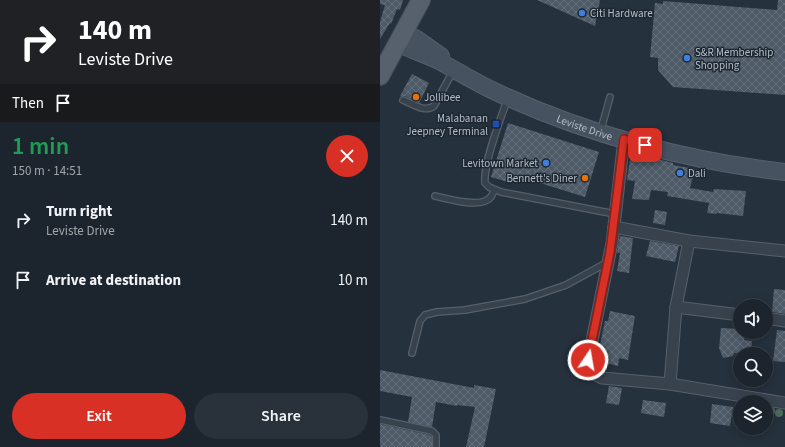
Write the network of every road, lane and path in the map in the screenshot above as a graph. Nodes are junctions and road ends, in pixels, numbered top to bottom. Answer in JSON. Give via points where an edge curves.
{"nodes":[{"id":1,"x":421,"y":0,"type":"edge"},
{"id":2,"x":400,"y":37,"type":"junction"},
{"id":3,"x":454,"y":69,"type":"junction"},
{"id":4,"x":380,"y":76,"type":"edge"},
{"id":5,"x":610,"y":97,"type":"dead end"},
{"id":6,"x":509,"y":98,"type":"junction"},
{"id":7,"x":403,"y":100,"type":"dead end"},
{"id":8,"x":602,"y":126,"type":"junction"},
{"id":9,"x":624,"y":139,"type":"junction"},
{"id":10,"x":785,"y":167,"type":"edge"},
{"id":11,"x":785,"y":172,"type":"edge"},
{"id":12,"x":494,"y":190,"type":"junction"},
{"id":13,"x":435,"y":196,"type":"dead end"},
{"id":14,"x":615,"y":214,"type":"junction"},
{"id":15,"x":614,"y":227,"type":"junction"},
{"id":16,"x":689,"y":241,"type":"junction"},
{"id":17,"x":785,"y":251,"type":"edge"},
{"id":18,"x":609,"y":262,"type":"junction"},
{"id":19,"x":676,"y":307,"type":"junction"},
{"id":20,"x":733,"y":314,"type":"edge"},
{"id":21,"x":773,"y":319,"type":"edge"},
{"id":22,"x":785,"y":321,"type":"edge"},
{"id":23,"x":412,"y":353,"type":"dead end"},
{"id":24,"x":670,"y":384,"type":"junction"},
{"id":25,"x":785,"y":403,"type":"edge"},
{"id":26,"x":380,"y":420,"type":"edge"},
{"id":27,"x":436,"y":447,"type":"edge"}],
"edges":[{"from":1,"to":2,"type":"main road"},
{"from":2,"to":3,"type":"main road","name":"Leviste Drive"},
{"from":2,"to":4,"type":"main road"},
{"from":2,"to":8,"type":"main road","name":"Leviste Drive","via":[[417,39],[445,58],[497,86]]},
{"from":3,"to":6,"type":"main road","name":"Leviste Drive"},
{"from":3,"to":7,"type":"lane","via":[[431,109],[426,110]]},
{"from":5,"to":8,"type":"lane"},
{"from":6,"to":9,"type":"main road","name":"Leviste Drive","via":[[564,120]]},
{"from":6,"to":12,"type":"lane","via":[[486,170],[485,183]]},
{"from":8,"to":10,"type":"main road","name":"Leviste Drive","via":[[696,151]]},
{"from":9,"to":11,"type":"main road","name":"Leviste Drive","via":[[715,162]]},
{"from":9,"to":14,"type":"street"},
{"from":12,"to":13,"type":"lane","via":[[491,197],[481,203]]},
{"from":12,"to":14,"type":"lane"},
{"from":14,"to":15,"type":"street"},
{"from":15,"to":16,"type":"street"},
{"from":15,"to":18,"type":"street"},
{"from":16,"to":17,"type":"street"},
{"from":16,"to":19,"type":"street"},
{"from":18,"to":23,"type":"lane","via":[[566,285],[525,299],[425,315],[420,321]]},
{"from":18,"to":24,"type":"street","via":[[588,360],[590,368],[595,375],[602,378]]},
{"from":19,"to":20,"type":"street"},
{"from":19,"to":24,"type":"street"},
{"from":21,"to":22,"type":"street"},
{"from":24,"to":25,"type":"street"},
{"from":26,"to":27,"type":"lane","via":[[432,431],[436,435]]}]}
